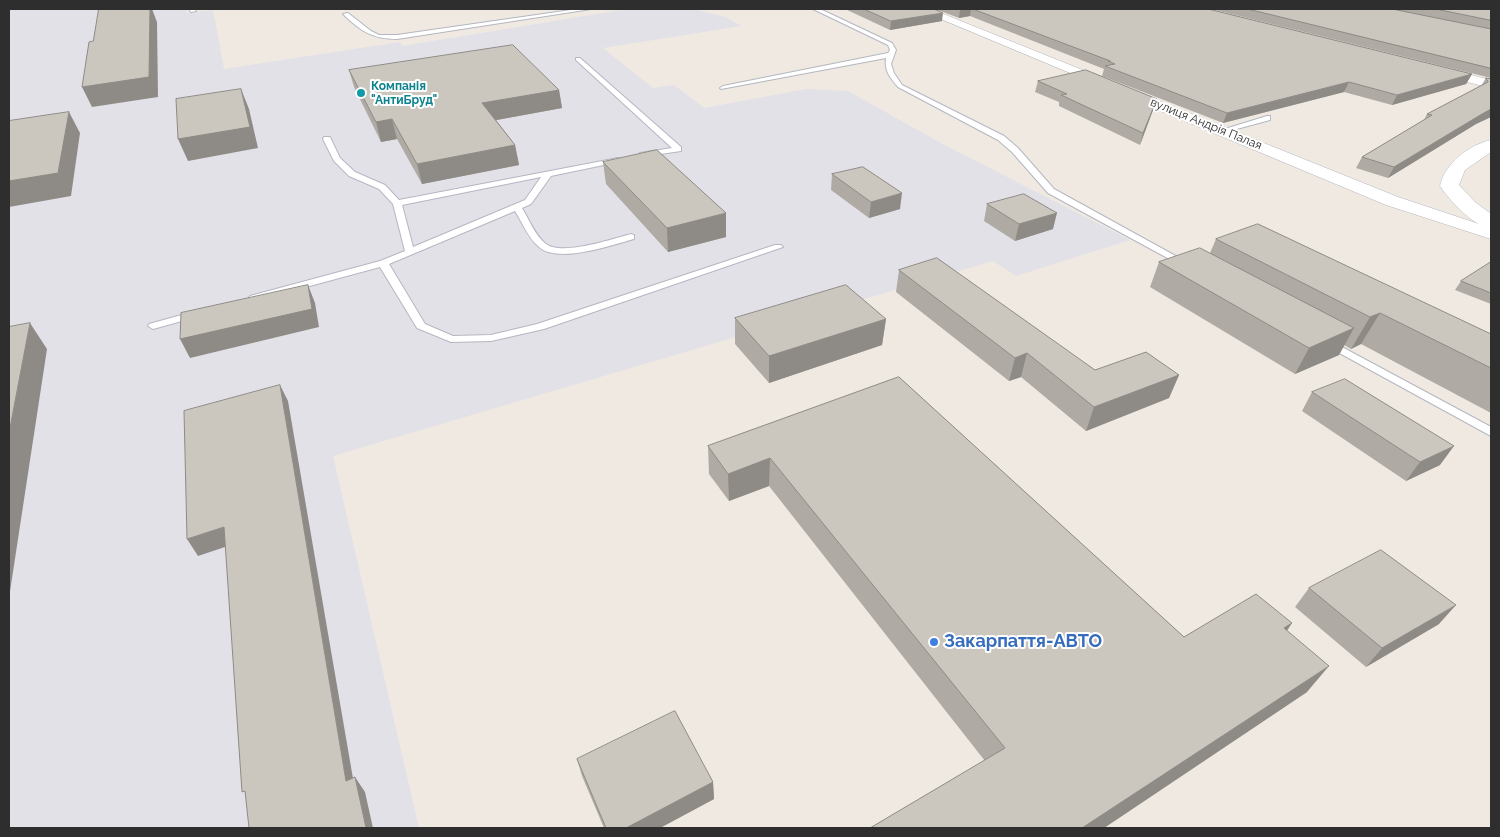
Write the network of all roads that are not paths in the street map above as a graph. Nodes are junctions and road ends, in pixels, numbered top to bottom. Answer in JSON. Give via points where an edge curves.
{"nodes":[{"id":1,"x":588,"y":9,"type":"edge"},
{"id":2,"x":816,"y":9,"type":"edge"},
{"id":3,"x":922,"y":9,"type":"edge"},
{"id":4,"x":346,"y":14,"type":"dead end"},
{"id":5,"x":889,"y":55,"type":"junction"},
{"id":6,"x":578,"y":59,"type":"dead end"},
{"id":7,"x":1426,"y":67,"type":"edge"},
{"id":8,"x":1491,"y":84,"type":"edge"},
{"id":9,"x":723,"y":88,"type":"dead end"},
{"id":10,"x":1266,"y":118,"type":"dead end"},
{"id":11,"x":1222,"y":131,"type":"junction"},
{"id":12,"x":327,"y":139,"type":"dead end"},
{"id":13,"x":1491,"y":145,"type":"edge"},
{"id":14,"x":548,"y":174,"type":"junction"},
{"id":15,"x":397,"y":203,"type":"junction"},
{"id":16,"x":517,"y":207,"type":"junction"},
{"id":17,"x":1491,"y":223,"type":"edge"},
{"id":18,"x":1491,"y":234,"type":"edge"},
{"id":19,"x":631,"y":237,"type":"dead end"},
{"id":20,"x":778,"y":247,"type":"dead end"},
{"id":21,"x":410,"y":252,"type":"junction"},
{"id":22,"x":383,"y":263,"type":"junction"},
{"id":23,"x":1196,"y":270,"type":"edge"},
{"id":24,"x":239,"y":302,"type":"edge"},
{"id":25,"x":210,"y":310,"type":"edge"},
{"id":26,"x":153,"y":326,"type":"dead end"},
{"id":27,"x":1318,"y":337,"type":"edge"},
{"id":28,"x":1491,"y":432,"type":"edge"}],
"edges":[{"from":1,"to":4,"type":"lane","via":[[380,38]]},
{"from":2,"to":5,"type":"lane","via":[[890,44],[893,50]]},
{"from":3,"to":11,"type":"street","name":"вулиця Андрія Палая"},
{"from":5,"to":9,"type":"lane"},
{"from":5,"to":23,"type":"lane","via":[[893,79],[900,86],[1001,138],[1051,191]]},
{"from":6,"to":14,"type":"lane","via":[[678,149]]},
{"from":7,"to":8,"type":"street"},
{"from":10,"to":11,"type":"lane"},
{"from":11,"to":18,"type":"street","name":"вулиця Андрія Палая","via":[[1392,201]]},
{"from":12,"to":15,"type":"lane","via":[[337,159],[352,174],[382,187]]},
{"from":13,"to":17,"type":"street","via":[[1454,170],[1449,186]]},
{"from":14,"to":15,"type":"lane"},
{"from":14,"to":16,"type":"lane","via":[[534,196]]},
{"from":15,"to":21,"type":"lane"},
{"from":16,"to":19,"type":"lane","via":[[544,247],[556,251]]},
{"from":16,"to":21,"type":"lane"},
{"from":20,"to":22,"type":"lane","via":[[540,327],[491,338],[450,339],[421,326]]},
{"from":21,"to":22,"type":"lane"},
{"from":22,"to":24,"type":"lane"},
{"from":25,"to":26,"type":"lane"},
{"from":27,"to":28,"type":"lane"}]}
